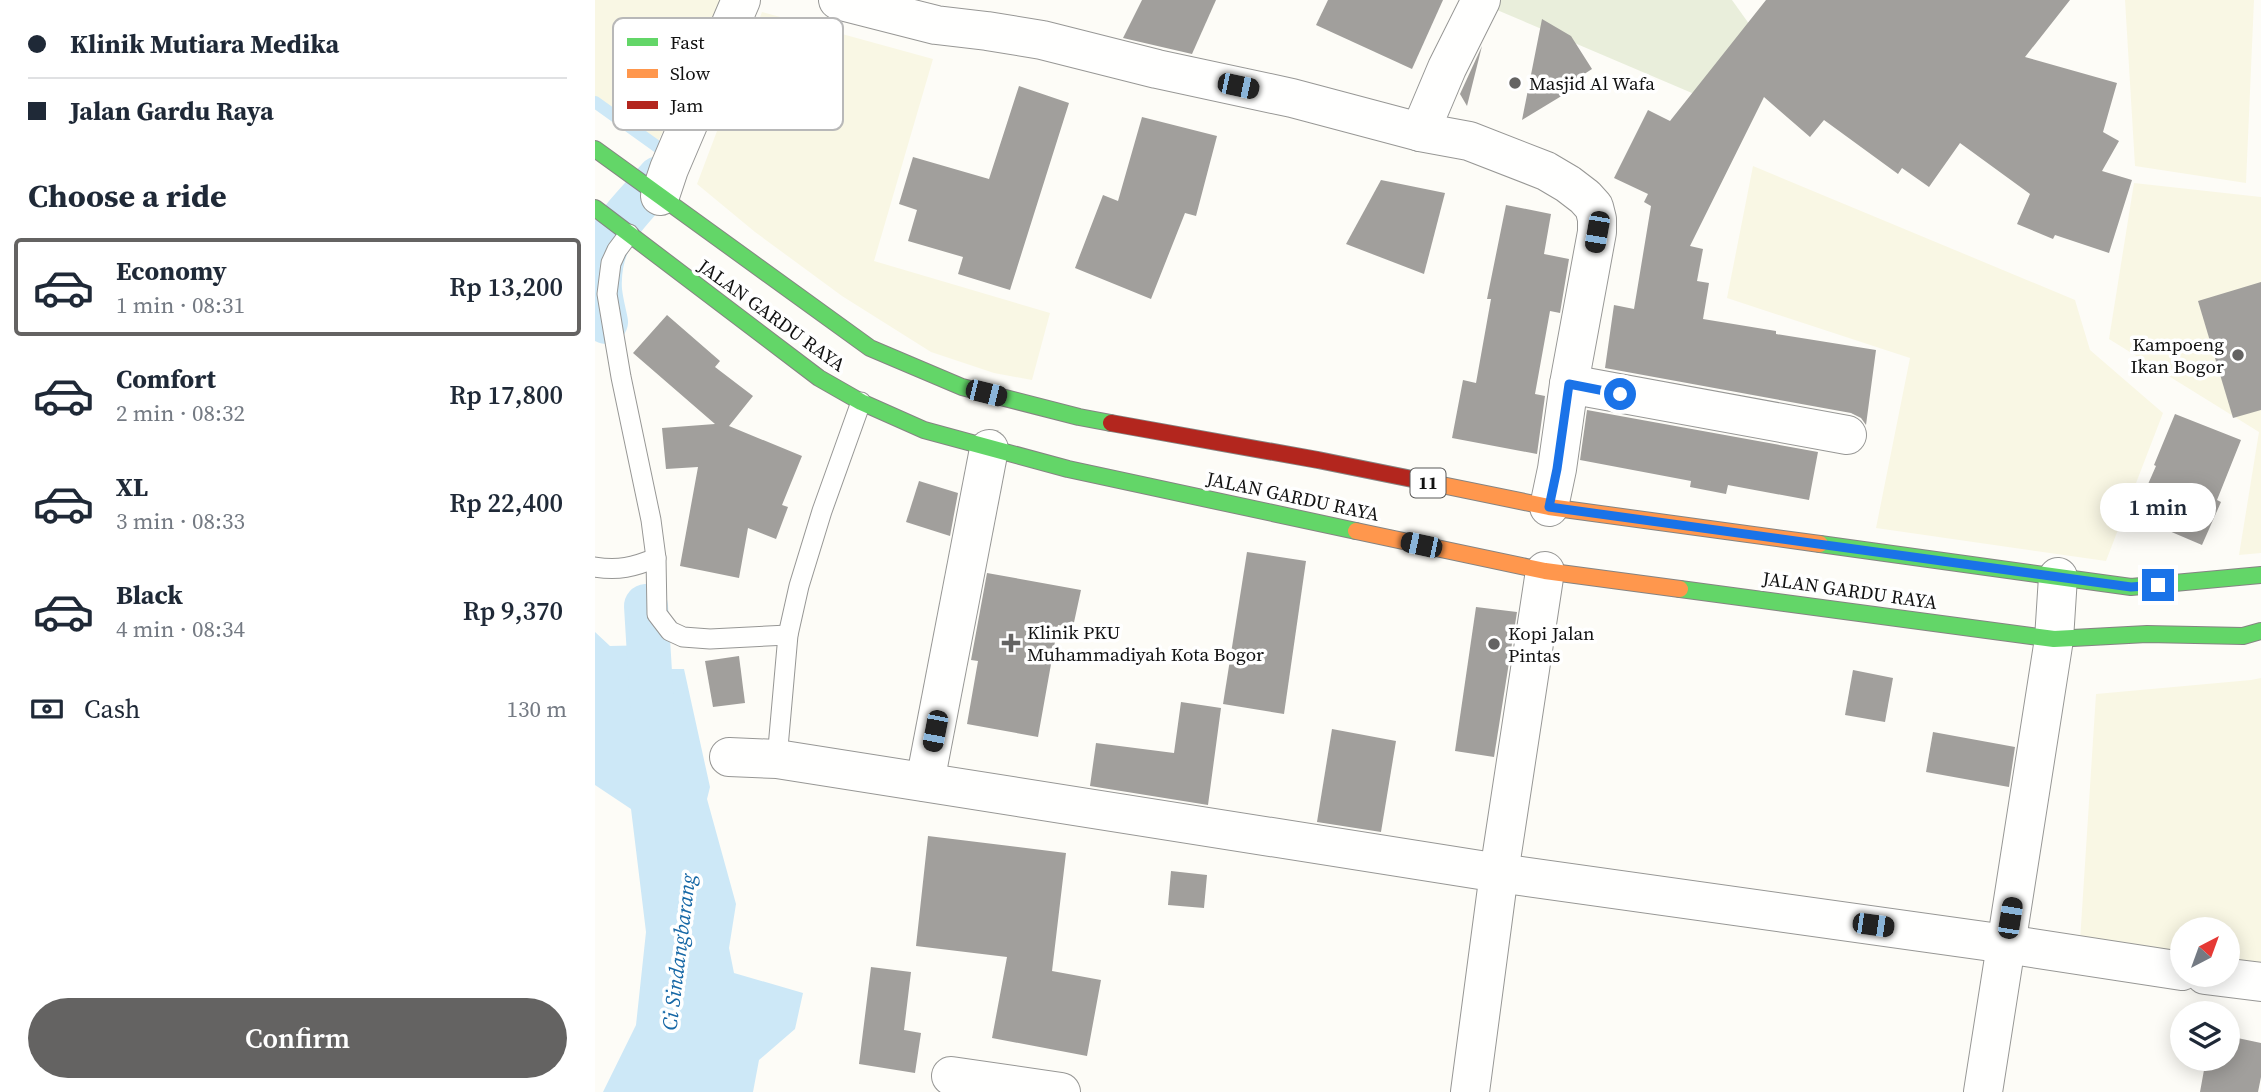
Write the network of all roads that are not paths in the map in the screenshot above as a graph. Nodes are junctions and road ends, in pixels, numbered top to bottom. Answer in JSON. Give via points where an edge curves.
{"nodes":[{"id":1,"x":741,"y":0,"type":"edge"},
{"id":2,"x":1481,"y":0,"type":"edge"},
{"id":3,"x":851,"y":2,"type":"edge"},
{"id":4,"x":733,"y":18,"type":"edge"},
{"id":5,"x":686,"y":130,"type":"edge"},
{"id":6,"x":1420,"y":132,"type":"junction"},
{"id":7,"x":595,"y":149,"type":"edge"},
{"id":8,"x":649,"y":188,"type":"junction"},
{"id":9,"x":595,"y":208,"type":"edge"},
{"id":10,"x":627,"y":233,"type":"junction"},
{"id":11,"x":1569,"y":384,"type":"junction"},
{"id":12,"x":861,"y":402,"type":"junction"},
{"id":13,"x":1847,"y":435,"type":"dead end"},
{"id":14,"x":989,"y":449,"type":"junction"},
{"id":15,"x":1549,"y":507,"type":"junction"},
{"id":16,"x":656,"y":558,"type":"junction"},
{"id":17,"x":595,"y":567,"type":"edge"},
{"id":18,"x":1545,"y":571,"type":"junction"},
{"id":19,"x":2261,"y":575,"type":"edge"},
{"id":20,"x":2058,"y":577,"type":"junction"},
{"id":21,"x":2261,"y":631,"type":"edge"},
{"id":22,"x":788,"y":635,"type":"junction"},
{"id":23,"x":2054,"y":639,"type":"junction"},
{"id":24,"x":729,"y":757,"type":"dead end"},
{"id":25,"x":778,"y":759,"type":"junction"},
{"id":26,"x":925,"y":782,"type":"junction"},
{"id":27,"x":1499,"y":873,"type":"junction"},
{"id":28,"x":2006,"y":944,"type":"junction"},
{"id":29,"x":2170,"y":969,"type":"edge"},
{"id":30,"x":2240,"y":979,"type":"edge"},
{"id":31,"x":2261,"y":982,"type":"edge"},
{"id":32,"x":951,"y":1076,"type":"dead end"},
{"id":33,"x":1061,"y":1092,"type":"edge"},
{"id":34,"x":1470,"y":1092,"type":"edge"},
{"id":35,"x":1983,"y":1092,"type":"edge"}],
"edges":[{"from":1,"to":4,"type":"street"},
{"from":2,"to":6,"type":"street"},
{"from":3,"to":6,"type":"street","via":[[936,25],[1042,40]]},
{"from":5,"to":8,"type":"street","via":[[669,169]]},
{"from":6,"to":11,"type":"street","via":[[1469,141],[1546,171],[1594,207],[1597,232]]},
{"from":7,"to":8,"type":"highway","name":"JALAN GARDU RAYA","number":"11"},
{"from":8,"to":15,"type":"highway","name":"JALAN GARDU RAYA","number":"11","via":[[870,348],[962,387],[1077,423],[1318,460]]},
{"from":9,"to":10,"type":"highway","name":"JALAN GARDU RAYA"},
{"from":10,"to":12,"type":"highway","name":"JALAN GARDU RAYA","via":[[773,345]]},
{"from":10,"to":16,"type":"lane","via":[[611,263],[607,294]]},
{"from":11,"to":13,"type":"street"},
{"from":11,"to":15,"type":"street"},
{"from":12,"to":14,"type":"highway","name":"JALAN GARDU RAYA","via":[[924,430]]},
{"from":12,"to":22,"type":"lane","via":[[822,512]]},
{"from":14,"to":18,"type":"highway","name":"JALAN GARDU RAYA","via":[[1070,463]]},
{"from":14,"to":26,"type":"street"},
{"from":15,"to":20,"type":"highway","name":"JALAN GARDU RAYA","number":"11"},
{"from":16,"to":17,"type":"lane","via":[[614,570]]},
{"from":16,"to":22,"type":"lane","via":[[657,614],[670,631],[710,639]]},
{"from":18,"to":23,"type":"highway","name":"JALAN GARDU RAYA"},
{"from":18,"to":27,"type":"street"},
{"from":19,"to":20,"type":"highway","name":"JALAN GARDU RAYA","number":"11","via":[[2131,587]]},
{"from":20,"to":23,"type":"street"},
{"from":21,"to":23,"type":"highway","name":"JALAN GARDU RAYA","via":[[2243,636],[2147,634]]},
{"from":22,"to":25,"type":"lane"},
{"from":23,"to":28,"type":"street"},
{"from":24,"to":25,"type":"street"},
{"from":25,"to":26,"type":"street"},
{"from":26,"to":27,"type":"street"},
{"from":27,"to":28,"type":"street"},
{"from":27,"to":34,"type":"street"},
{"from":28,"to":29,"type":"street"},
{"from":28,"to":35,"type":"street"},
{"from":30,"to":31,"type":"street"},
{"from":32,"to":33,"type":"street"}]}
